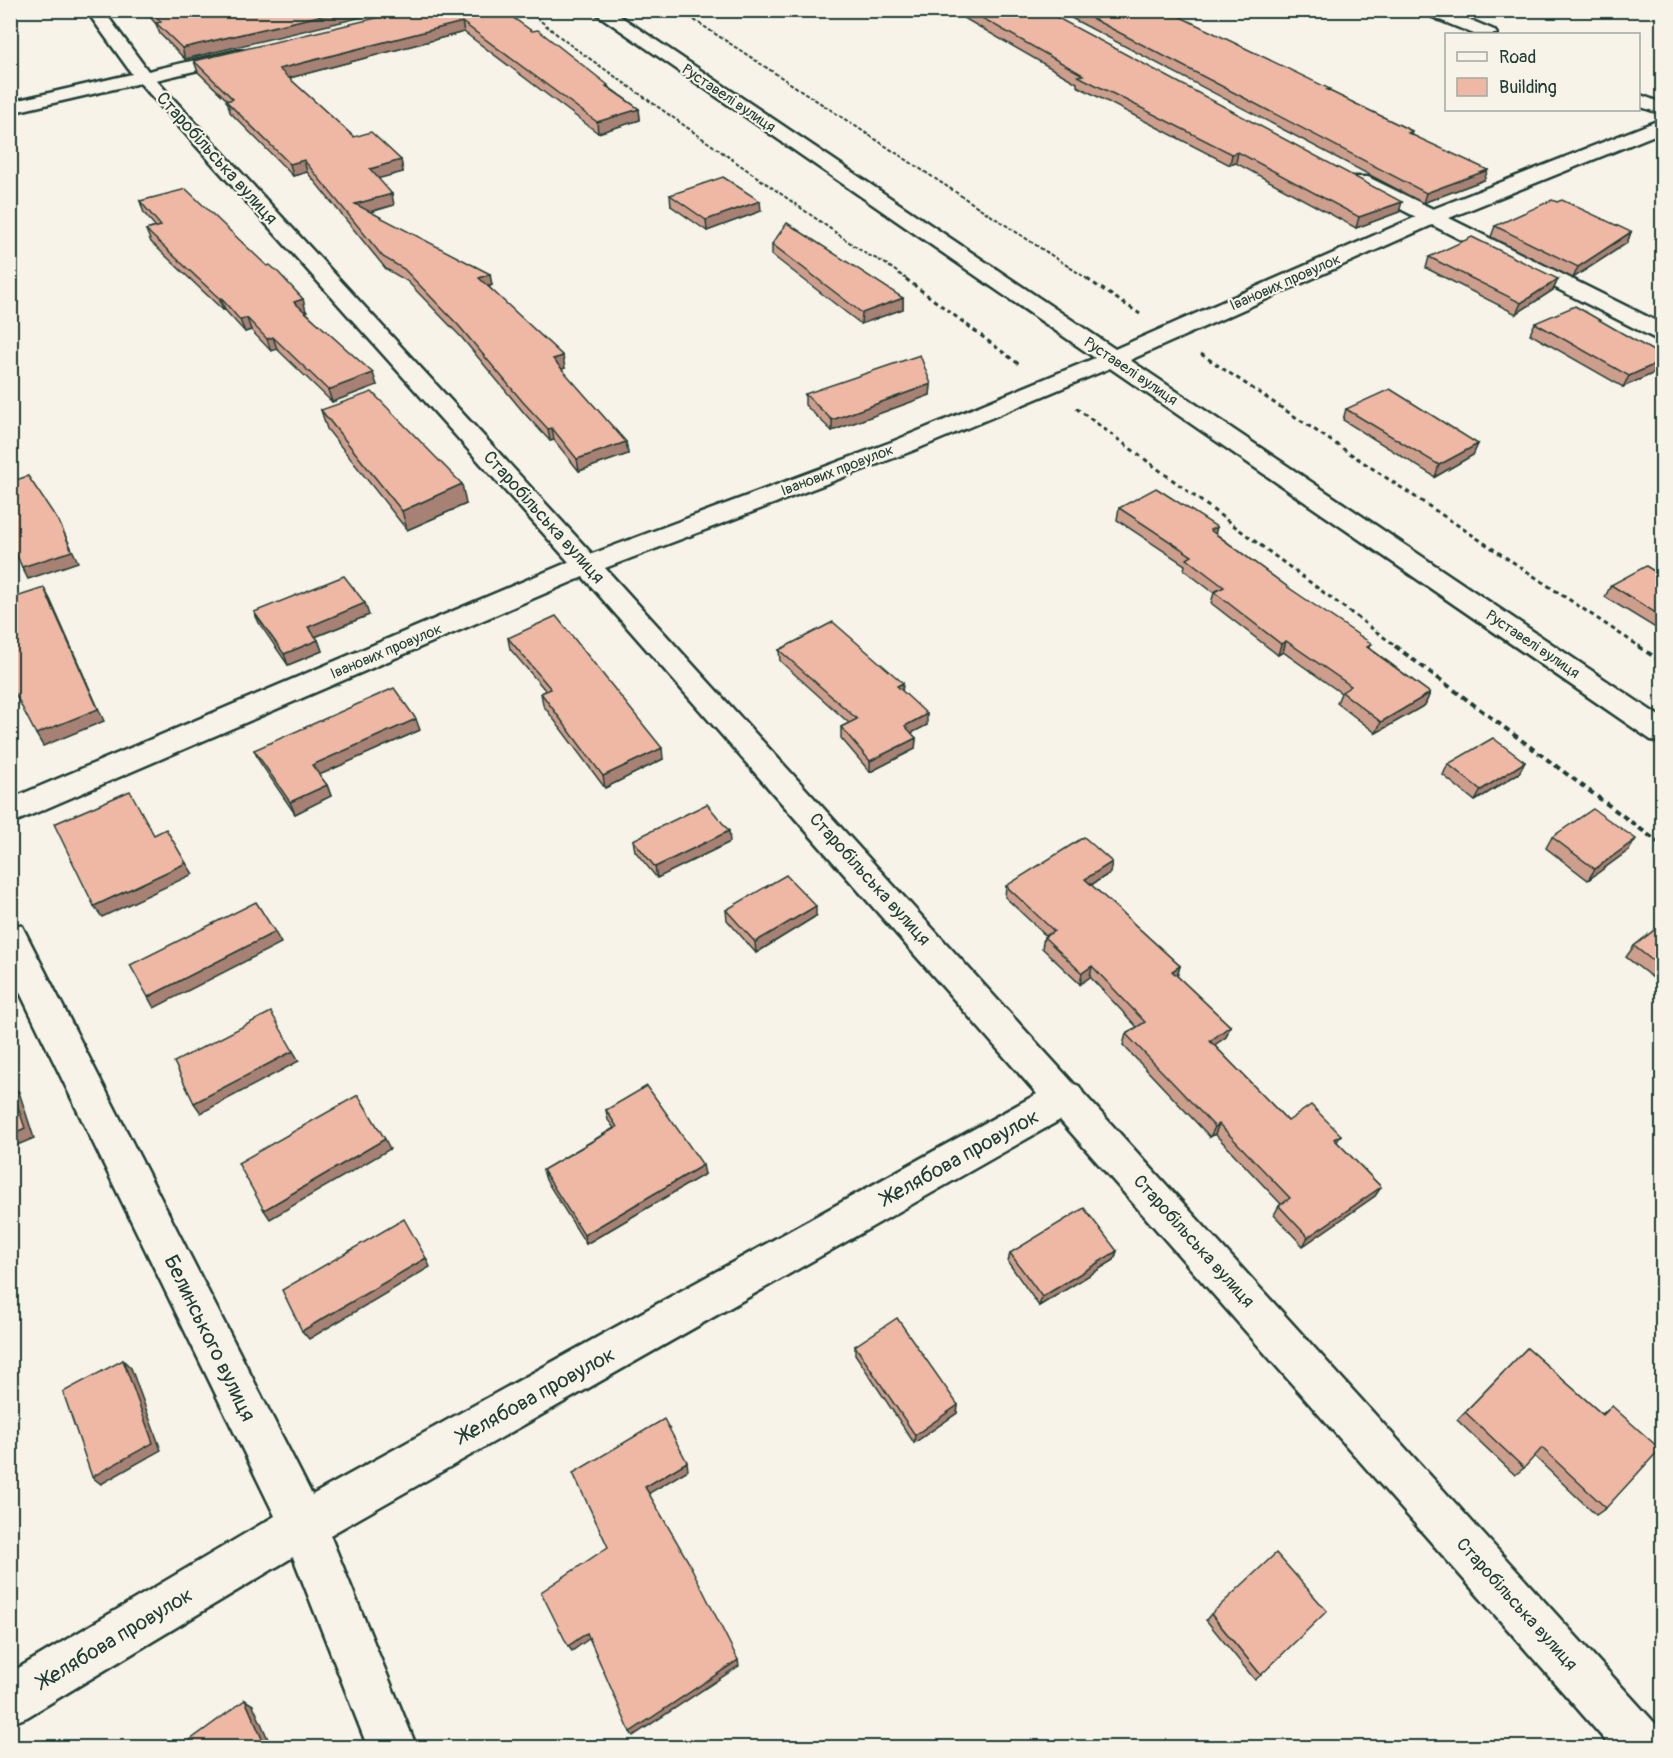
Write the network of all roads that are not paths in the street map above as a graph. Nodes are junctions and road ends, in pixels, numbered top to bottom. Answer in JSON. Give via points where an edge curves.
{"nodes":[{"id":1,"x":93,"y":10,"type":"edge"},
{"id":2,"x":599,"y":10,"type":"edge"},
{"id":3,"x":1431,"y":10,"type":"edge"},
{"id":4,"x":1486,"y":33,"type":"edge"},
{"id":5,"x":260,"y":50,"type":"edge"},
{"id":6,"x":143,"y":76,"type":"junction"},
{"id":7,"x":1640,"y":100,"type":"edge"},
{"id":8,"x":10,"y":108,"type":"edge"},
{"id":9,"x":1662,"y":109,"type":"edge"},
{"id":10,"x":1662,"y":125,"type":"edge"},
{"id":11,"x":1346,"y":173,"type":"edge"},
{"id":12,"x":1430,"y":218,"type":"junction"},
{"id":13,"x":1662,"y":333,"type":"edge"},
{"id":14,"x":1112,"y":359,"type":"junction"},
{"id":15,"x":587,"y":565,"type":"junction"},
{"id":16,"x":1662,"y":732,"type":"edge"},
{"id":17,"x":10,"y":812,"type":"edge"},
{"id":18,"x":10,"y":936,"type":"edge"},
{"id":19,"x":1066,"y":1097,"type":"junction"},
{"id":20,"x":303,"y":1525,"type":"junction"},
{"id":21,"x":10,"y":1700,"type":"edge"},
{"id":22,"x":393,"y":1748,"type":"edge"},
{"id":23,"x":1645,"y":1748,"type":"edge"}],
"edges":[{"from":1,"to":6,"type":"street","name":"Старобільська вулиця"},
{"from":2,"to":14,"type":"street","name":"Руставелі вулиця"},
{"from":3,"to":4,"type":"street"},
{"from":5,"to":6,"type":"street"},
{"from":6,"to":8,"type":"street"},
{"from":6,"to":15,"type":"street","name":"Старобільська вулиця"},
{"from":7,"to":9,"type":"street"},
{"from":10,"to":12,"type":"street","name":"Іванових провулок"},
{"from":11,"to":12,"type":"street"},
{"from":12,"to":13,"type":"street"},
{"from":12,"to":14,"type":"street","name":"Іванових провулок"},
{"from":14,"to":15,"type":"street","name":"Іванових провулок","via":[[903,446]]},
{"from":14,"to":16,"type":"street","name":"Руставелі вулиця"},
{"from":15,"to":17,"type":"street","name":"Іванових провулок"},
{"from":15,"to":19,"type":"street","name":"Старобільська вулиця"},
{"from":18,"to":20,"type":"street","name":"Белинського вулиця"},
{"from":19,"to":20,"type":"street","name":"Желябова провулок"},
{"from":19,"to":23,"type":"street","name":"Старобільська вулиця"},
{"from":20,"to":21,"type":"street","name":"Желябова провулок"},
{"from":20,"to":22,"type":"street","name":"Белинського вулиця"}]}
